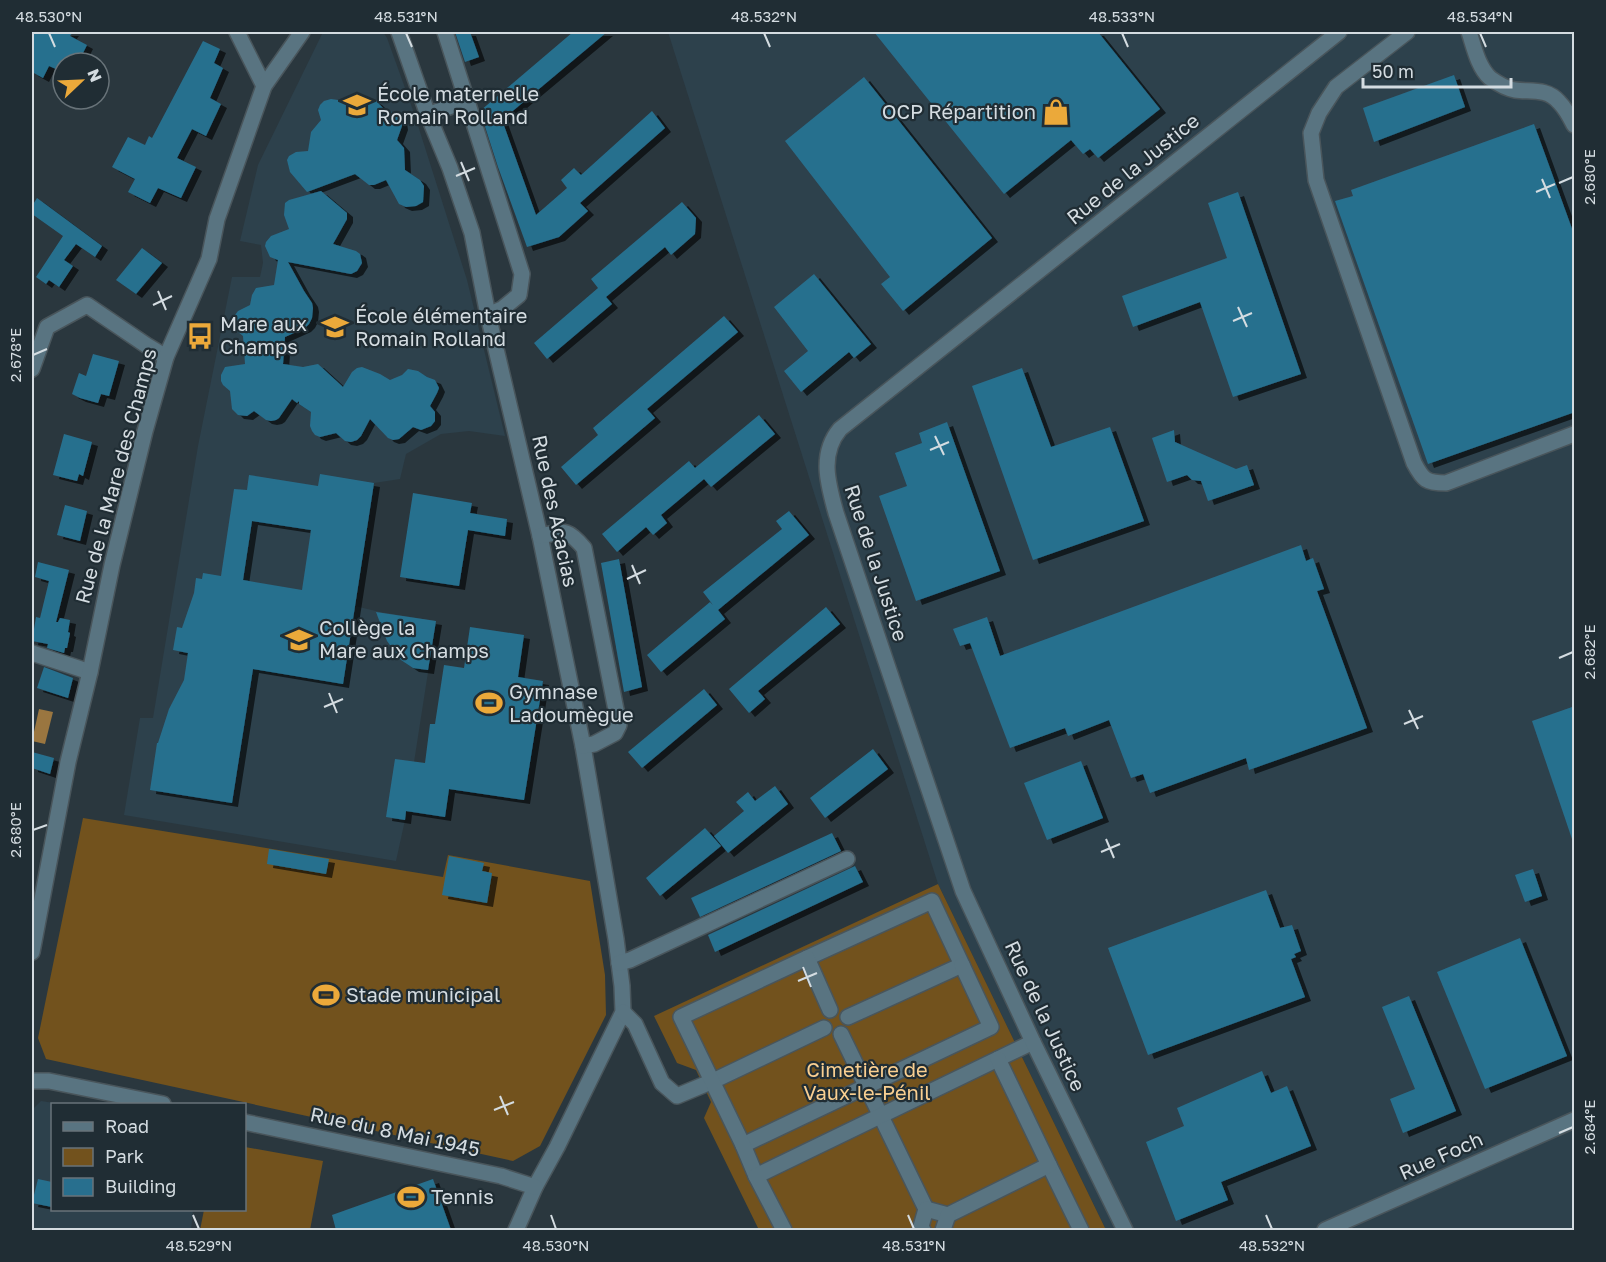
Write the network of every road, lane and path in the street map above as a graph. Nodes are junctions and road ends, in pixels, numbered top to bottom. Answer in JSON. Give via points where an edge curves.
{"nodes":[{"id":1,"x":237,"y":32,"type":"edge"},
{"id":2,"x":302,"y":32,"type":"edge"},
{"id":3,"x":399,"y":32,"type":"edge"},
{"id":4,"x":445,"y":32,"type":"edge"},
{"id":5,"x":1339,"y":32,"type":"edge"},
{"id":6,"x":1407,"y":32,"type":"edge"},
{"id":7,"x":1470,"y":32,"type":"edge"},
{"id":8,"x":264,"y":86,"type":"junction"},
{"id":9,"x":467,"y":100,"type":"junction"},
{"id":10,"x":428,"y":115,"type":"junction"},
{"id":11,"x":1575,"y":125,"type":"edge"},
{"id":12,"x":488,"y":315,"type":"junction"},
{"id":13,"x":166,"y":357,"type":"junction"},
{"id":14,"x":32,"y":369,"type":"edge"},
{"id":15,"x":1575,"y":434,"type":"edge"},
{"id":16,"x":540,"y":536,"type":"junction"},
{"id":17,"x":32,"y":653,"type":"edge"},
{"id":18,"x":90,"y":672,"type":"junction"},
{"id":19,"x":583,"y":746,"type":"junction"},
{"id":20,"x":848,"y":859,"type":"dead end"},
{"id":21,"x":32,"y":952,"type":"edge"},
{"id":22,"x":807,"y":958,"type":"junction"},
{"id":23,"x":619,"y":963,"type":"junction"},
{"id":24,"x":962,"y":965,"type":"junction"},
{"id":25,"x":830,"y":1010,"type":"junction"},
{"id":26,"x":623,"y":1012,"type":"junction"},
{"id":27,"x":848,"y":1017,"type":"junction"},
{"id":28,"x":824,"y":1028,"type":"junction"},
{"id":29,"x":841,"y":1034,"type":"junction"},
{"id":30,"x":1033,"y":1042,"type":"junction"},
{"id":31,"x":998,"y":1059,"type":"junction"},
{"id":32,"x":32,"y":1081,"type":"edge"},
{"id":33,"x":713,"y":1081,"type":"junction"},
{"id":34,"x":866,"y":1086,"type":"junction"},
{"id":35,"x":158,"y":1103,"type":"edge"},
{"id":36,"x":880,"y":1116,"type":"junction"},
{"id":37,"x":1575,"y":1120,"type":"edge"},
{"id":38,"x":246,"y":1122,"type":"edge"},
{"id":39,"x":743,"y":1145,"type":"junction"},
{"id":40,"x":1049,"y":1165,"type":"junction"},
{"id":41,"x":756,"y":1176,"type":"junction"},
{"id":42,"x":536,"y":1187,"type":"junction"},
{"id":43,"x":926,"y":1209,"type":"junction"},
{"id":44,"x":948,"y":1215,"type":"junction"},
{"id":45,"x":516,"y":1230,"type":"edge"},
{"id":46,"x":784,"y":1230,"type":"edge"},
{"id":47,"x":920,"y":1230,"type":"edge"},
{"id":48,"x":943,"y":1230,"type":"edge"},
{"id":49,"x":1082,"y":1230,"type":"edge"},
{"id":50,"x":1125,"y":1230,"type":"edge"},
{"id":51,"x":1325,"y":1230,"type":"edge"}],
"edges":[{"from":1,"to":8,"type":"street"},
{"from":2,"to":8,"type":"street","name":"Rue de la Mare des Champs"},
{"from":3,"to":10,"type":"street","name":"Rue des Acacias"},
{"from":4,"to":9,"type":"street"},
{"from":5,"to":30,"type":"street","name":"Rue de la Justice","via":[[840,429],[830,445],[826,466],[836,513],[963,891]]},
{"from":6,"to":15,"type":"street","via":[[1336,87],[1311,133],[1316,180],[1414,463],[1422,478],[1446,483]]},
{"from":7,"to":11,"type":"street","via":[[1478,59],[1489,77],[1514,90],[1549,94],[1559,101]]},
{"from":8,"to":13,"type":"street","name":"Rue de la Mare des Champs","via":[[217,219],[208,259]]},
{"from":9,"to":10,"type":"street"},
{"from":9,"to":12,"type":"street","via":[[522,274],[519,295]]},
{"from":10,"to":12,"type":"street","name":"Rue des Acacias","via":[[472,233]]},
{"from":12,"to":16,"type":"street","name":"Rue des Acacias"},
{"from":13,"to":14,"type":"street","via":[[87,305],[47,327]]},
{"from":13,"to":18,"type":"street","name":"Rue de la Mare des Champs","via":[[112,565]]},
{"from":16,"to":19,"type":"street","name":"Rue des Acacias"},
{"from":16,"to":19,"type":"street","via":[[562,532],[574,535],[584,548],[619,725],[615,734]]},
{"from":17,"to":18,"type":"street"},
{"from":18,"to":21,"type":"street","name":"Rue de la Mare des Champs","via":[[68,762]]},
{"from":19,"to":23,"type":"street","name":"Rue des Acacias"},
{"from":20,"to":23,"type":"street"},
{"from":22,"to":24,"type":"street","via":[[932,901]]},
{"from":22,"to":25,"type":"street"},
{"from":22,"to":33,"type":"street","via":[[681,1017]]},
{"from":23,"to":26,"type":"street","name":"Rue des Acacias"},
{"from":24,"to":27,"type":"street"},
{"from":24,"to":34,"type":"street","via":[[991,1027]]},
{"from":25,"to":27,"type":"street","via":[[838,1009]]},
{"from":25,"to":28,"type":"street","via":[[823,1018]]},
{"from":26,"to":33,"type":"street","via":[[635,1024],[662,1083],[677,1096]]},
{"from":26,"to":42,"type":"street"},
{"from":27,"to":29,"type":"street","via":[[848,1027]]},
{"from":28,"to":29,"type":"street","via":[[830,1034]]},
{"from":28,"to":33,"type":"street"},
{"from":29,"to":34,"type":"street"},
{"from":30,"to":31,"type":"street"},
{"from":30,"to":50,"type":"street","name":"Rue de la Justice"},
{"from":31,"to":36,"type":"street"},
{"from":31,"to":40,"type":"street"},
{"from":32,"to":35,"type":"street"},
{"from":33,"to":39,"type":"street"},
{"from":34,"to":36,"type":"street"},
{"from":34,"to":39,"type":"street"},
{"from":36,"to":41,"type":"street"},
{"from":36,"to":43,"type":"street"},
{"from":37,"to":51,"type":"street","name":"Rue Foch"},
{"from":38,"to":42,"type":"street","name":"Rue du 8 Mai 1945","via":[[501,1176]]},
{"from":39,"to":41,"type":"street"},
{"from":40,"to":44,"type":"street"},
{"from":40,"to":49,"type":"street"},
{"from":41,"to":46,"type":"street"},
{"from":42,"to":45,"type":"street"},
{"from":43,"to":44,"type":"street"},
{"from":43,"to":47,"type":"street"},
{"from":44,"to":48,"type":"street"}]}
